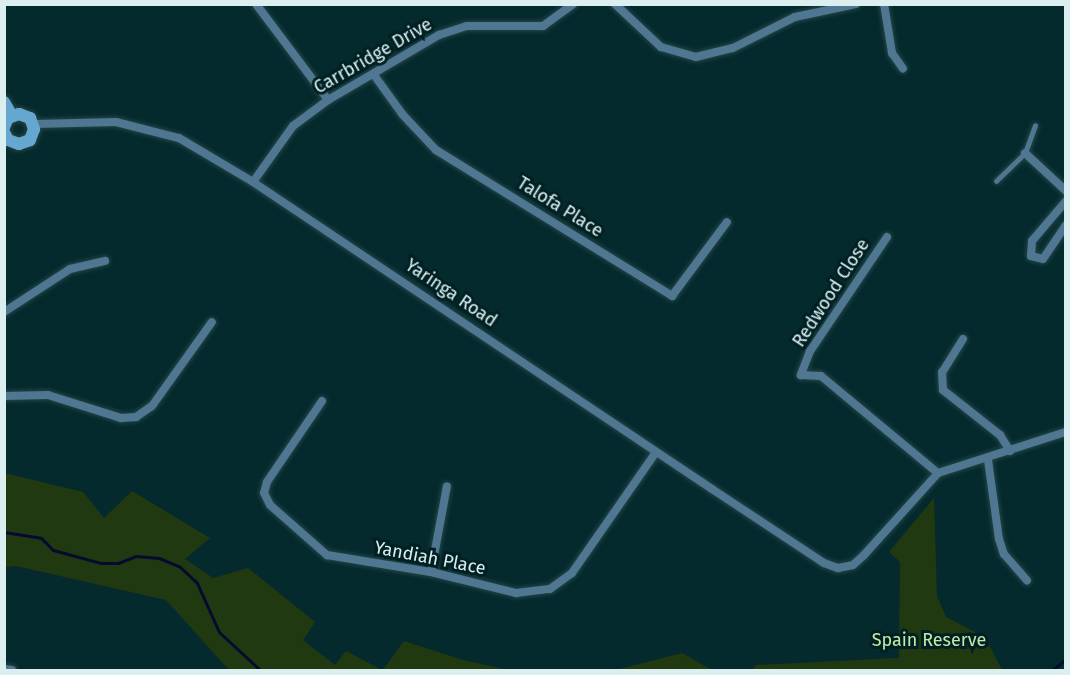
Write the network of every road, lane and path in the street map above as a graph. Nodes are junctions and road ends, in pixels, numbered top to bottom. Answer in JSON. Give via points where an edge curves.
{"nodes":[{"id":1,"x":256,"y":4,"type":"edge"},
{"id":2,"x":573,"y":4,"type":"edge"},
{"id":3,"x":615,"y":4,"type":"edge"},
{"id":4,"x":856,"y":4,"type":"edge"},
{"id":5,"x":884,"y":4,"type":"edge"},
{"id":6,"x":903,"y":69,"type":"dead end"},
{"id":7,"x":374,"y":75,"type":"junction"},
{"id":8,"x":328,"y":100,"type":"junction"},
{"id":9,"x":4,"y":102,"type":"edge"},
{"id":10,"x":12,"y":116,"type":"junction"},
{"id":11,"x":34,"y":124,"type":"junction"},
{"id":12,"x":1035,"y":126,"type":"dead end"},
{"id":13,"x":5,"y":133,"type":"edge"},
{"id":14,"x":1025,"y":153,"type":"junction"},
{"id":15,"x":996,"y":181,"type":"dead end"},
{"id":16,"x":253,"y":182,"type":"junction"},
{"id":17,"x":1065,"y":191,"type":"edge"},
{"id":18,"x":1065,"y":201,"type":"edge"},
{"id":19,"x":727,"y":222,"type":"dead end"},
{"id":20,"x":1065,"y":225,"type":"edge"},
{"id":21,"x":887,"y":237,"type":"dead end"},
{"id":22,"x":105,"y":261,"type":"dead end"},
{"id":23,"x":4,"y":312,"type":"edge"},
{"id":24,"x":212,"y":322,"type":"dead end"},
{"id":25,"x":963,"y":339,"type":"dead end"},
{"id":26,"x":4,"y":396,"type":"edge"},
{"id":27,"x":322,"y":401,"type":"dead end"},
{"id":28,"x":1065,"y":432,"type":"edge"},
{"id":29,"x":1010,"y":451,"type":"junction"},
{"id":30,"x":656,"y":452,"type":"junction"},
{"id":31,"x":988,"y":460,"type":"junction"},
{"id":32,"x":938,"y":473,"type":"junction"},
{"id":33,"x":447,"y":486,"type":"dead end"},
{"id":34,"x":431,"y":572,"type":"junction"},
{"id":35,"x":1026,"y":580,"type":"dead end"},
{"id":36,"x":4,"y":669,"type":"edge"},
{"id":37,"x":12,"y":670,"type":"edge"}],
"edges":[{"from":1,"to":8,"type":"street"},
{"from":2,"to":7,"type":"street","name":"Carrbridge Drive","via":[[543,26],[467,26],[439,35]]},
{"from":3,"to":4,"type":"street","via":[[661,48],[696,57],[733,48],[795,17]]},
{"from":5,"to":6,"type":"street","via":[[892,53]]},
{"from":7,"to":8,"type":"street","name":"Carrbridge Drive"},
{"from":7,"to":19,"type":"street","name":"Talofa Place","via":[[403,115],[436,150],[672,296]]},
{"from":8,"to":16,"type":"street","name":"Carrbridge Drive","via":[[293,126]]},
{"from":9,"to":10,"type":"street"},
{"from":10,"to":11,"type":"street","via":[[19,114]]},
{"from":10,"to":13,"type":"street"},
{"from":11,"to":13,"type":"street","via":[[30,140],[19,144]]},
{"from":11,"to":16,"type":"street","name":"Yaringa Road","via":[[116,122],[179,138]]},
{"from":12,"to":14,"type":"lane"},
{"from":14,"to":15,"type":"lane"},
{"from":14,"to":17,"type":"street"},
{"from":16,"to":30,"type":"street","name":"Yaringa Road"},
{"from":18,"to":20,"type":"street","via":[[1032,241],[1031,256],[1043,259]]},
{"from":21,"to":32,"type":"street","name":"Redwood Close","via":[[810,351],[801,375],[821,376]]},
{"from":22,"to":23,"type":"street","via":[[70,269]]},
{"from":24,"to":26,"type":"street","via":[[153,406],[136,417],[121,418],[48,395]]},
{"from":25,"to":29,"type":"street","via":[[942,372],[943,390],[1000,435]]},
{"from":27,"to":34,"type":"street","name":"Yandiah Place","via":[[267,482],[264,493],[270,505],[327,555]]},
{"from":28,"to":29,"type":"street"},
{"from":29,"to":31,"type":"street"},
{"from":30,"to":32,"type":"street","name":"Yaringa Road","via":[[824,563],[838,568],[853,565]]},
{"from":30,"to":34,"type":"street","name":"Yandiah Place","via":[[586,555],[572,573],[550,589],[516,593]]},
{"from":31,"to":32,"type":"street"},
{"from":31,"to":35,"type":"street","via":[[1001,547]]},
{"from":33,"to":34,"type":"street"},
{"from":36,"to":37,"type":"street"}]}
